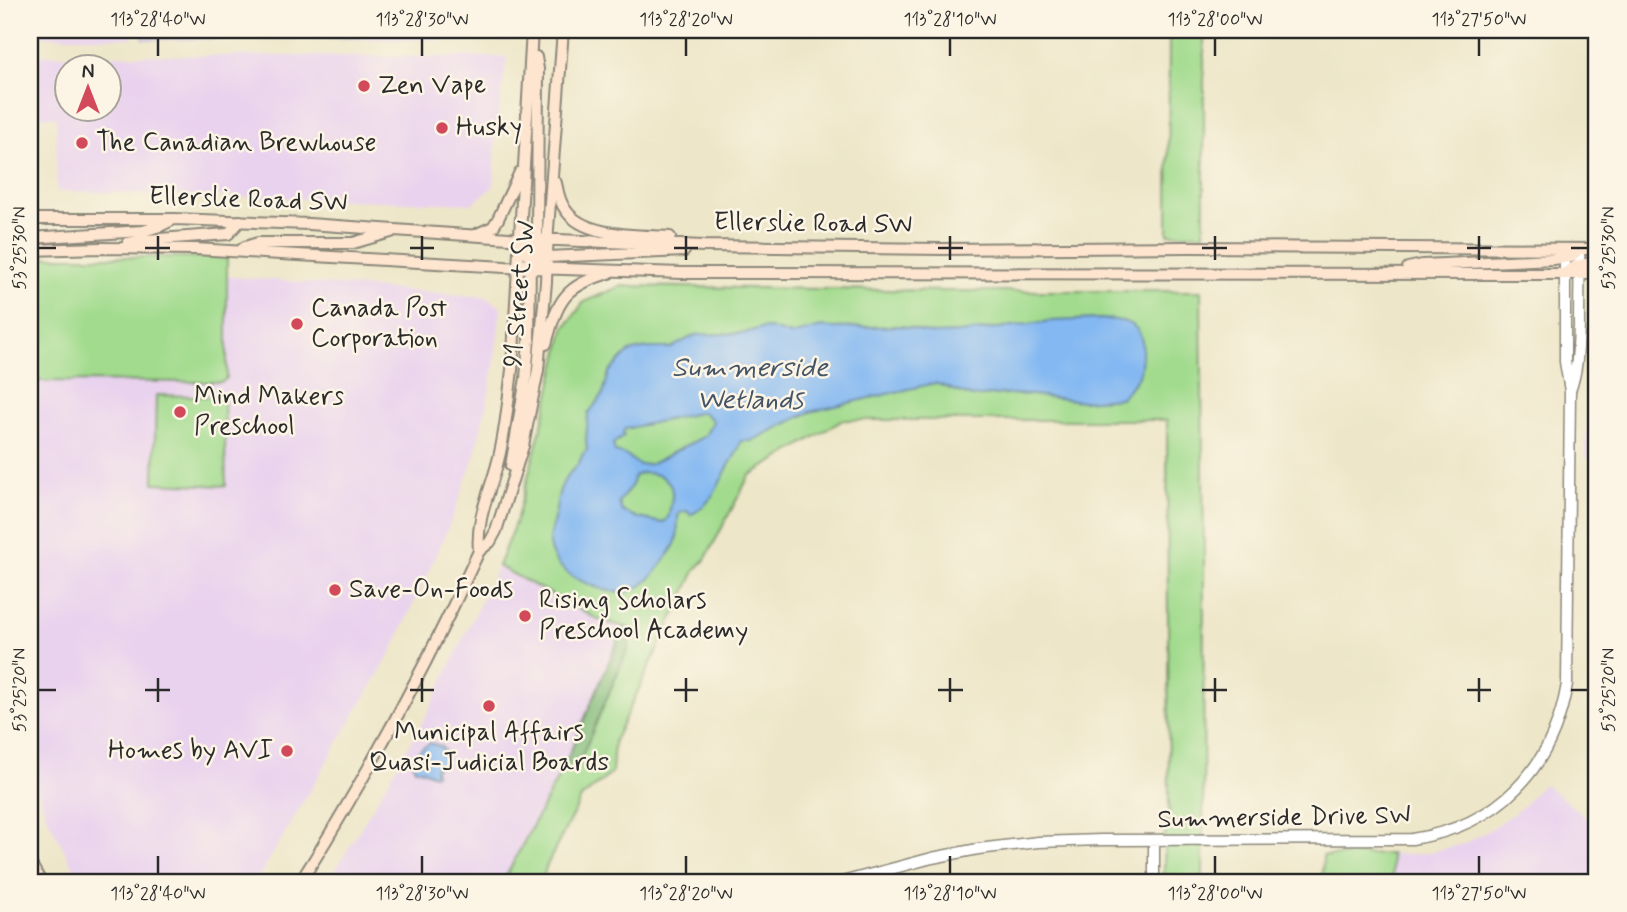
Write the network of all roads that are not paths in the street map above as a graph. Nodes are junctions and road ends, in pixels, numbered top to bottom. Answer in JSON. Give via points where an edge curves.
{"nodes":[{"id":1,"x":563,"y":30,"type":"edge"},
{"id":2,"x":532,"y":31,"type":"edge"},
{"id":3,"x":523,"y":163,"type":"junction"},
{"id":4,"x":553,"y":170,"type":"junction"},
{"id":5,"x":30,"y":219,"type":"edge"},
{"id":6,"x":174,"y":219,"type":"junction"},
{"id":7,"x":240,"y":222,"type":"junction"},
{"id":8,"x":401,"y":229,"type":"junction"},
{"id":9,"x":472,"y":236,"type":"junction"},
{"id":10,"x":30,"y":238,"type":"edge"},
{"id":11,"x":519,"y":239,"type":"junction"},
{"id":12,"x":542,"y":239,"type":"junction"},
{"id":13,"x":795,"y":247,"type":"junction"},
{"id":14,"x":101,"y":248,"type":"junction"},
{"id":15,"x":1579,"y":249,"type":"junction"},
{"id":16,"x":1597,"y":249,"type":"edge"},
{"id":17,"x":30,"y":250,"type":"edge"},
{"id":18,"x":240,"y":251,"type":"junction"},
{"id":19,"x":1565,"y":253,"type":"junction"},
{"id":20,"x":1597,"y":262,"type":"edge"},
{"id":21,"x":539,"y":263,"type":"junction"},
{"id":22,"x":517,"y":267,"type":"junction"},
{"id":23,"x":619,"y":270,"type":"junction"},
{"id":24,"x":1580,"y":270,"type":"junction"},
{"id":25,"x":1377,"y":272,"type":"junction"},
{"id":26,"x":1564,"y":274,"type":"junction"},
{"id":27,"x":1597,"y":274,"type":"edge"},
{"id":28,"x":538,"y":370,"type":"junction"},
{"id":29,"x":1570,"y":391,"type":"junction"},
{"id":30,"x":505,"y":505,"type":"junction"},
{"id":31,"x":479,"y":551,"type":"junction"},
{"id":32,"x":1154,"y":840,"type":"junction"},
{"id":33,"x":30,"y":863,"type":"edge"},
{"id":34,"x":41,"y":882,"type":"edge"},
{"id":35,"x":300,"y":882,"type":"edge"},
{"id":36,"x":842,"y":882,"type":"edge"},
{"id":37,"x":1154,"y":882,"type":"edge"}],
"edges":[{"from":1,"to":4,"type":"main road","name":"91 Street SW"},
{"from":2,"to":3,"type":"main road","name":"91 Street SW"},
{"from":2,"to":12,"type":"main road","via":[[538,69]]},
{"from":3,"to":9,"type":"main road","via":[[493,227]]},
{"from":3,"to":11,"type":"main road","name":"91 Street SW"},
{"from":4,"to":12,"type":"main road","name":"91 Street SW"},
{"from":4,"to":13,"type":"main road","via":[[564,209],[577,221],[612,234]]},
{"from":5,"to":6,"type":"main road","name":"Ellerslie Road SW"},
{"from":6,"to":7,"type":"main road","name":"Ellerslie Road SW"},
{"from":6,"to":10,"type":"main road","via":[[143,231]]},
{"from":7,"to":8,"type":"main road","name":"Ellerslie Road SW"},
{"from":7,"to":14,"type":"main road","via":[[228,234]]},
{"from":8,"to":9,"type":"main road","name":"Ellerslie Road SW"},
{"from":8,"to":18,"type":"main road","via":[[353,243],[258,243]]},
{"from":9,"to":11,"type":"main road","name":"Ellerslie Road SW"},
{"from":11,"to":12,"type":"main road","name":"Ellerslie Road SW"},
{"from":11,"to":21,"type":"main road"},
{"from":11,"to":22,"type":"main road","name":"91 Street SW"},
{"from":12,"to":13,"type":"main road","name":"Ellerslie Road SW"},
{"from":12,"to":21,"type":"main road","name":"91 Street SW"},
{"from":13,"to":19,"type":"main road","name":"Ellerslie Road SW"},
{"from":13,"to":21,"type":"main road"},
{"from":14,"to":17,"type":"main road","name":"Ellerslie Road SW"},
{"from":14,"to":18,"type":"main road","name":"Ellerslie Road SW"},
{"from":15,"to":16,"type":"main road"},
{"from":15,"to":19,"type":"main road","via":[[1571,257]]},
{"from":15,"to":24,"type":"street","name":"Summerside Drive SW"},
{"from":18,"to":22,"type":"main road","name":"Ellerslie Road SW"},
{"from":19,"to":25,"type":"main road"},
{"from":19,"to":26,"type":"street","name":"Summerside Drive SW"},
{"from":20,"to":24,"type":"main road"},
{"from":21,"to":22,"type":"main road","name":"Ellerslie Road SW"},
{"from":21,"to":23,"type":"main road","name":"Ellerslie Road SW"},
{"from":21,"to":28,"type":"main road","name":"91 Street SW"},
{"from":21,"to":30,"type":"main road"},
{"from":22,"to":31,"type":"main road","name":"91 Street SW","via":[[506,421],[480,517]]},
{"from":23,"to":25,"type":"main road","name":"Ellerslie Road SW"},
{"from":23,"to":28,"type":"main road","via":[[589,279],[565,296]]},
{"from":24,"to":26,"type":"main road"},
{"from":24,"to":27,"type":"main road"},
{"from":24,"to":29,"type":"street","name":"Summerside Drive SW","via":[[1577,364]]},
{"from":25,"to":26,"type":"main road","name":"Ellerslie Road SW"},
{"from":26,"to":29,"type":"street","name":"Summerside Drive SW","via":[[1565,362]]},
{"from":28,"to":30,"type":"main road","name":"91 Street SW"},
{"from":29,"to":32,"type":"street","name":"Summerside Drive SW","via":[[1567,684],[1551,739],[1524,781],[1481,817],[1425,837]]},
{"from":30,"to":31,"type":"main road","name":"91 Street SW","via":[[490,542]]},
{"from":31,"to":35,"type":"main road","name":"91 Street SW","via":[[392,727]]},
{"from":32,"to":36,"type":"street","name":"Summerside Drive SW","via":[[1059,841],[978,849]]},
{"from":32,"to":37,"type":"street"},
{"from":33,"to":34,"type":"main road"}]}
